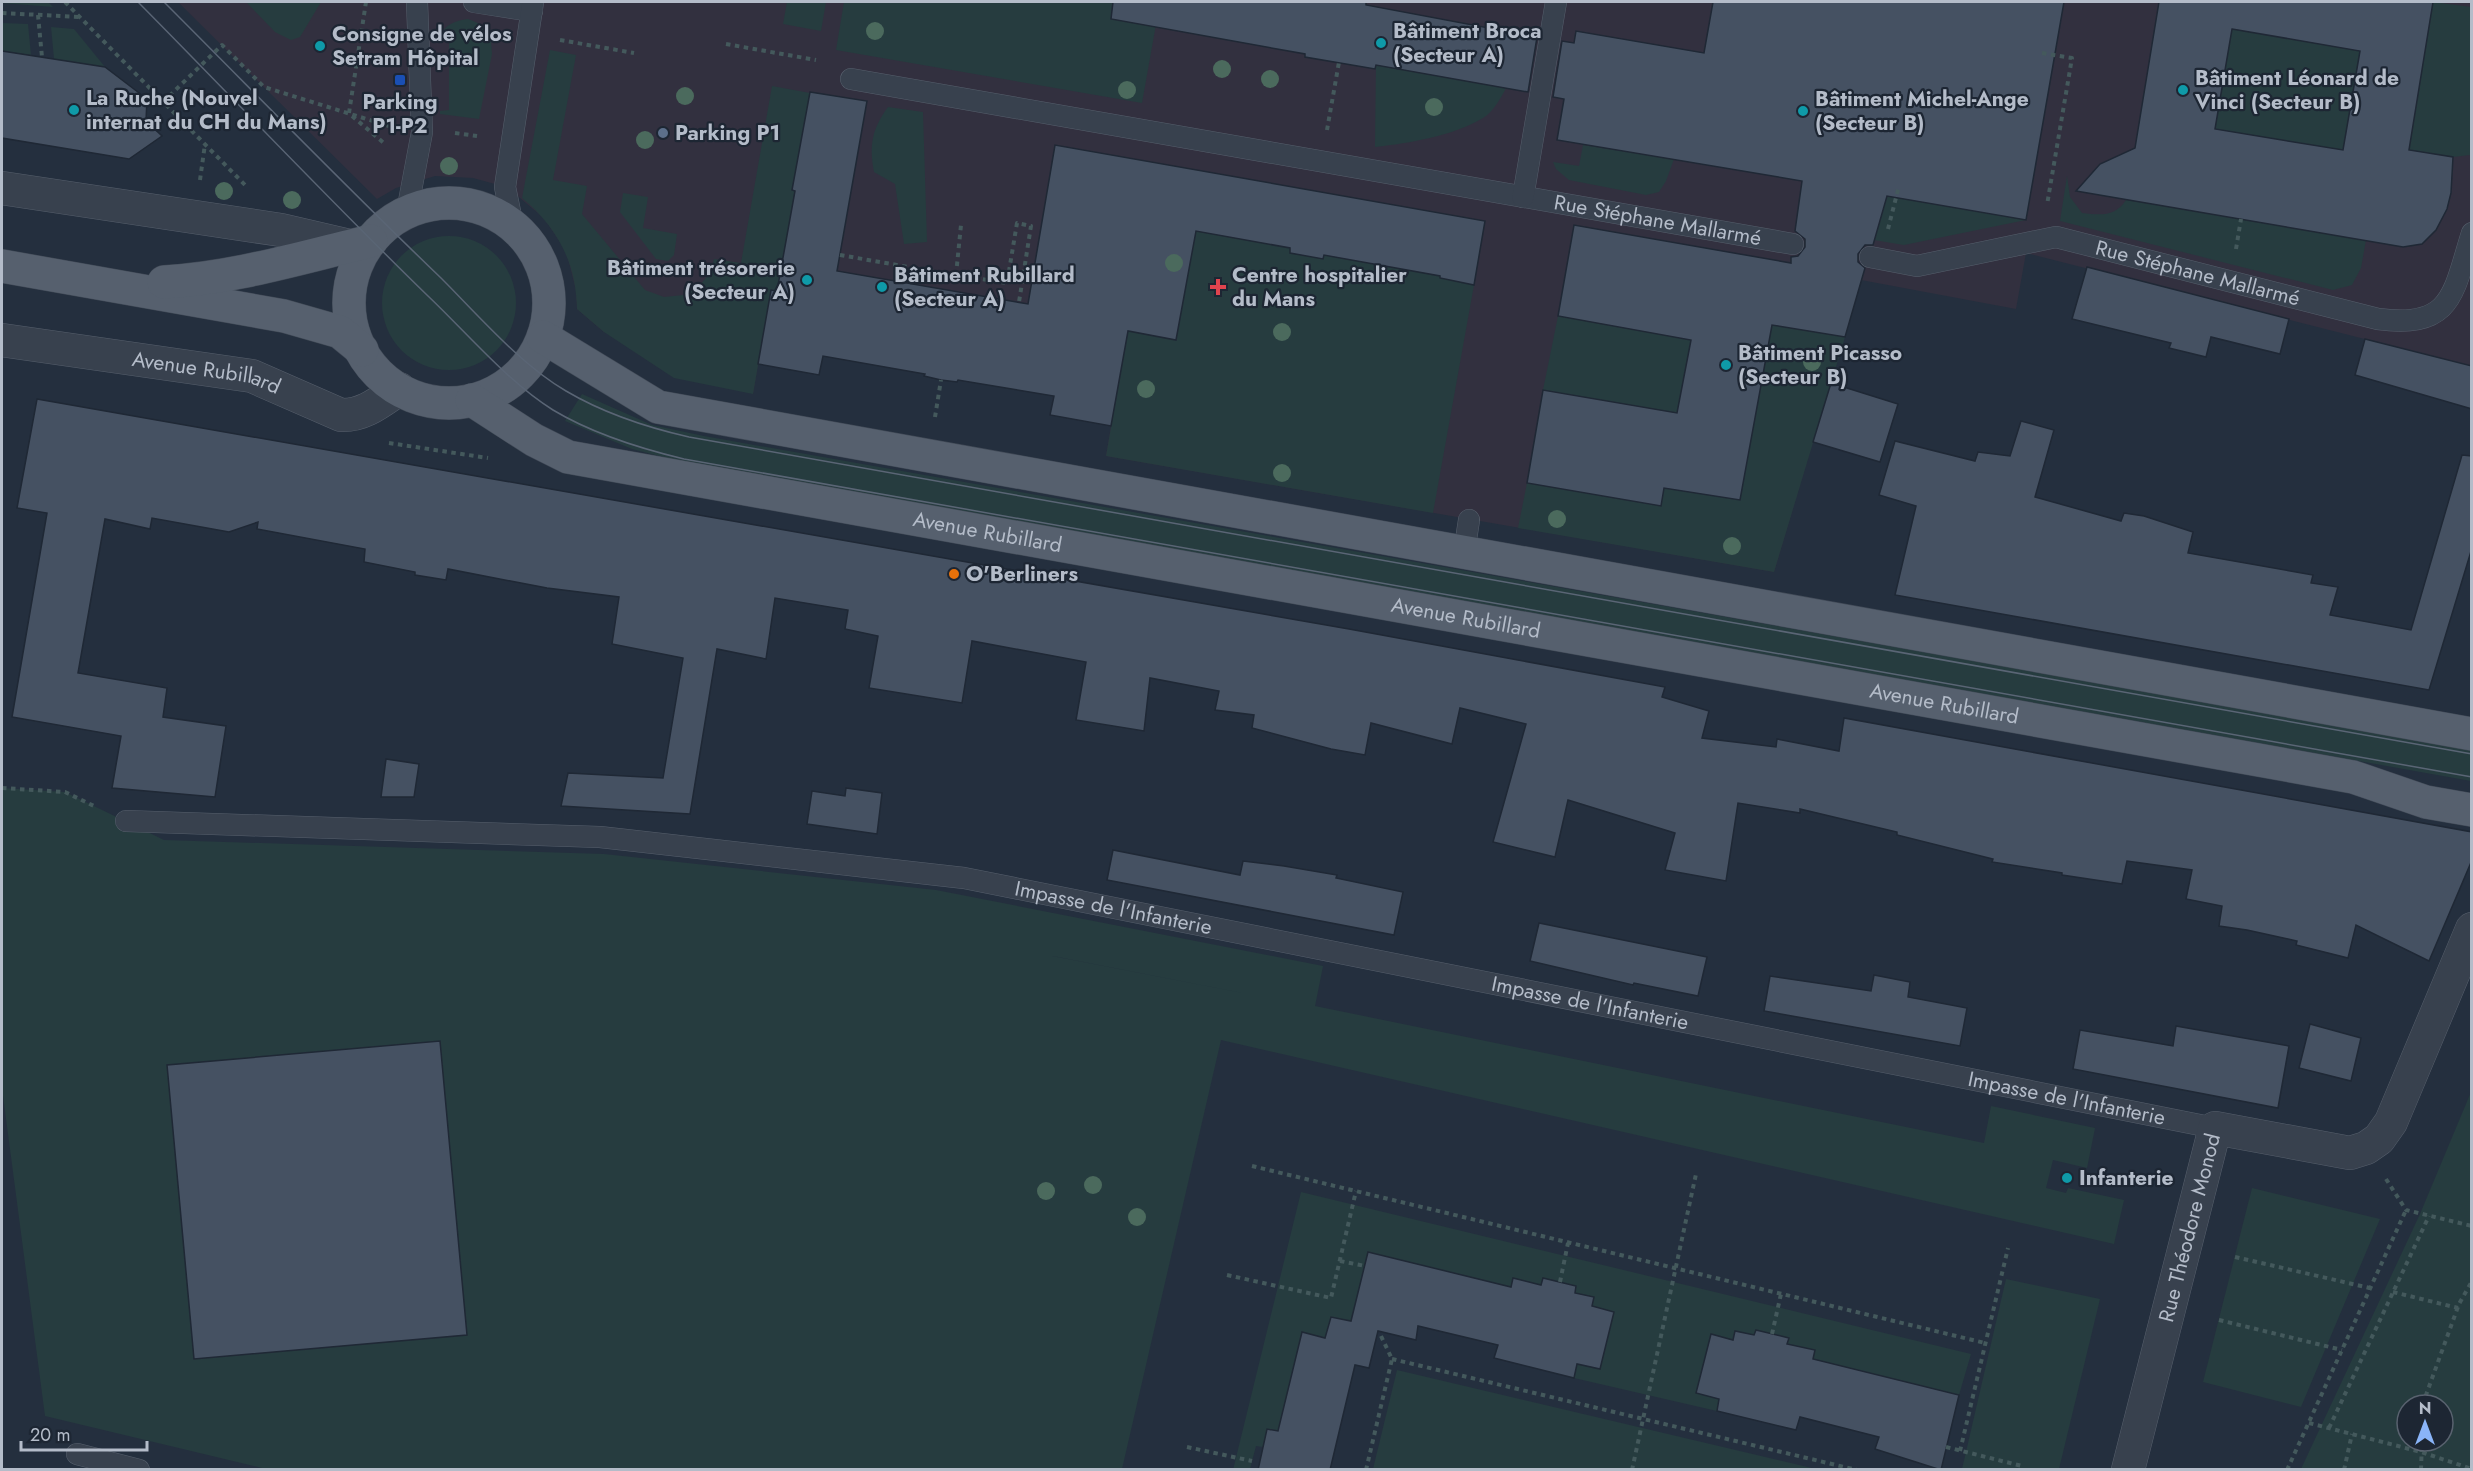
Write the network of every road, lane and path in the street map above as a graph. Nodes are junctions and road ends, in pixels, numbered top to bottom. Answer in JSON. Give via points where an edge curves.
{"nodes":[{"id":1,"x":65,"y":2,"type":"edge"},
{"id":2,"x":366,"y":2,"type":"edge"},
{"id":3,"x":417,"y":2,"type":"edge"},
{"id":4,"x":474,"y":2,"type":"edge"},
{"id":5,"x":1556,"y":2,"type":"edge"},
{"id":6,"x":529,"y":5,"type":"edge"},
{"id":7,"x":2,"y":13,"type":"edge"},
{"id":8,"x":38,"y":15,"type":"junction"},
{"id":9,"x":80,"y":17,"type":"junction"},
{"id":10,"x":565,"y":41,"type":"dead end"},
{"id":11,"x":726,"y":44,"type":"dead end"},
{"id":12,"x":634,"y":52,"type":"dead end"},
{"id":13,"x":2042,"y":53,"type":"dead end"},
{"id":14,"x":42,"y":57,"type":"dead end"},
{"id":15,"x":816,"y":60,"type":"dead end"},
{"id":16,"x":851,"y":79,"type":"dead end"},
{"id":17,"x":163,"y":102,"type":"junction"},
{"id":18,"x":349,"y":114,"type":"junction"},
{"id":19,"x":394,"y":128,"type":"dead end"},
{"id":20,"x":458,"y":134,"type":"dead end"},
{"id":21,"x":477,"y":136,"type":"dead end"},
{"id":22,"x":416,"y":169,"type":"junction"},
{"id":23,"x":1899,"y":186,"type":"dead end"},
{"id":24,"x":2,"y":188,"type":"edge"},
{"id":25,"x":251,"y":191,"type":"dead end"},
{"id":26,"x":1523,"y":197,"type":"junction"},
{"id":27,"x":407,"y":212,"type":"junction"},
{"id":28,"x":961,"y":225,"type":"dead end"},
{"id":29,"x":513,"y":226,"type":"junction"},
{"id":30,"x":2472,"y":233,"type":"edge"},
{"id":31,"x":2040,"y":240,"type":"junction"},
{"id":32,"x":361,"y":244,"type":"junction"},
{"id":33,"x":1793,"y":244,"type":"dead end"},
{"id":34,"x":840,"y":255,"type":"dead end"},
{"id":35,"x":1875,"y":258,"type":"joint"},
{"id":36,"x":2,"y":266,"type":"edge"},
{"id":37,"x":938,"y":272,"type":"dead end"},
{"id":38,"x":956,"y":275,"type":"dead end"},
{"id":39,"x":974,"y":278,"type":"dead end"},
{"id":40,"x":113,"y":284,"type":"junction"},
{"id":41,"x":1019,"y":302,"type":"dead end"},
{"id":42,"x":543,"y":337,"type":"junction"},
{"id":43,"x":2,"y":340,"type":"edge"},
{"id":44,"x":362,"y":350,"type":"junction"},
{"id":45,"x":941,"y":380,"type":"dead end"},
{"id":46,"x":399,"y":389,"type":"junction"},
{"id":47,"x":472,"y":400,"type":"junction"},
{"id":48,"x":934,"y":423,"type":"dead end"},
{"id":49,"x":1469,"y":520,"type":"dead end"},
{"id":50,"x":1464,"y":553,"type":"junction"},
{"id":51,"x":2472,"y":734,"type":"edge"},
{"id":52,"x":2,"y":788,"type":"edge"},
{"id":53,"x":2472,"y":810,"type":"edge"},
{"id":54,"x":126,"y":821,"type":"joint"},
{"id":55,"x":2472,"y":929,"type":"edge"},
{"id":56,"x":2215,"y":1128,"type":"junction"},
{"id":57,"x":2366,"y":1148,"type":"junction"},
{"id":58,"x":1252,"y":1166,"type":"dead end"},
{"id":59,"x":1696,"y":1174,"type":"dead end"},
{"id":60,"x":1356,"y":1191,"type":"junction"},
{"id":61,"x":2406,"y":1210,"type":"junction"},
{"id":62,"x":2429,"y":1216,"type":"junction"},
{"id":63,"x":2472,"y":1226,"type":"edge"},
{"id":64,"x":1568,"y":1243,"type":"junction"},
{"id":65,"x":2008,"y":1248,"type":"dead end"},
{"id":66,"x":2235,"y":1257,"type":"dead end"},
{"id":67,"x":1340,"y":1261,"type":"junction"},
{"id":68,"x":1365,"y":1266,"type":"dead end"},
{"id":69,"x":1676,"y":1269,"type":"junction"},
{"id":70,"x":1227,"y":1275,"type":"dead end"},
{"id":71,"x":2472,"y":1281,"type":"edge"},
{"id":72,"x":1560,"y":1282,"type":"dead end"},
{"id":73,"x":2370,"y":1288,"type":"junction"},
{"id":74,"x":2393,"y":1292,"type":"junction"},
{"id":75,"x":1781,"y":1294,"type":"junction"},
{"id":76,"x":2458,"y":1308,"type":"junction"},
{"id":77,"x":2219,"y":1320,"type":"dead end"},
{"id":78,"x":1772,"y":1334,"type":"dead end"},
{"id":79,"x":1381,"y":1335,"type":"dead end"},
{"id":80,"x":1985,"y":1343,"type":"junction"},
{"id":81,"x":2342,"y":1350,"type":"junction"},
{"id":82,"x":1392,"y":1359,"type":"junction"},
{"id":83,"x":2428,"y":1393,"type":"edge"},
{"id":84,"x":1644,"y":1419,"type":"junction"},
{"id":85,"x":2308,"y":1423,"type":"junction"},
{"id":86,"x":2329,"y":1428,"type":"junction"},
{"id":87,"x":2352,"y":1434,"type":"junction"},
{"id":88,"x":2395,"y":1445,"type":"edge"},
{"id":89,"x":1187,"y":1447,"type":"dead end"},
{"id":90,"x":1946,"y":1447,"type":"dead end"},
{"id":91,"x":1960,"y":1451,"type":"junction"},
{"id":92,"x":2421,"y":1453,"type":"edge"},
{"id":93,"x":2424,"y":1453,"type":"edge"},
{"id":94,"x":77,"y":1454,"type":"dead end"},
{"id":95,"x":1252,"y":1461,"type":"dead end"},
{"id":96,"x":2472,"y":1469,"type":"edge"},
{"id":97,"x":139,"y":1470,"type":"edge"},
{"id":98,"x":1366,"y":1470,"type":"edge"},
{"id":99,"x":1632,"y":1470,"type":"edge"},
{"id":100,"x":1857,"y":1470,"type":"edge"},
{"id":101,"x":2022,"y":1470,"type":"edge"},
{"id":102,"x":2128,"y":1470,"type":"edge"},
{"id":103,"x":2287,"y":1470,"type":"edge"},
{"id":104,"x":2343,"y":1470,"type":"edge"},
{"id":105,"x":2421,"y":1470,"type":"edge"}],
"edges":[{"from":1,"to":9,"type":"path"},
{"from":2,"to":18,"type":"path"},
{"from":3,"to":22,"type":"lane","via":[[422,132]]},
{"from":4,"to":6,"type":"lane"},
{"from":5,"to":26,"type":"lane"},
{"from":6,"to":29,"type":"lane","via":[[505,187]]},
{"from":7,"to":8,"type":"path"},
{"from":8,"to":9,"type":"path"},
{"from":8,"to":14,"type":"path"},
{"from":9,"to":17,"type":"path"},
{"from":10,"to":12,"type":"path"},
{"from":11,"to":15,"type":"path"},
{"from":13,"to":31,"type":"path","via":[[2072,58]]},
{"from":16,"to":26,"type":"lane","name":"Rue Stéphane Mallarmé"},
{"from":17,"to":18,"type":"path","via":[[222,45],[264,87]]},
{"from":17,"to":25,"type":"path"},
{"from":18,"to":19,"type":"path"},
{"from":18,"to":22,"type":"path"},
{"from":20,"to":21,"type":"path"},
{"from":22,"to":27,"type":"lane"},
{"from":23,"to":35,"type":"path"},
{"from":24,"to":32,"type":"street"},
{"from":26,"to":33,"type":"lane","name":"Rue Stéphane Mallarmé"},
{"from":27,"to":29,"type":"main road","via":[[454,203],[485,210]]},
{"from":27,"to":32,"type":"main road"},
{"from":28,"to":38,"type":"path"},
{"from":29,"to":42,"type":"main road","via":[[533,249],[546,277],[549,308]]},
{"from":30,"to":31,"type":"lane","name":"Rue Stéphane Mallarmé","via":[[2448,303],[2430,316],[2405,323],[2056,237]]},
{"from":31,"to":35,"type":"lane","name":"Rue Stéphane Mallarmé","via":[[1917,266]]},
{"from":32,"to":40,"type":"main road","via":[[202,280]]},
{"from":32,"to":44,"type":"main road","via":[[349,302],[354,332]]},
{"from":34,"to":37,"type":"path"},
{"from":36,"to":40,"type":"main road"},
{"from":39,"to":41,"type":"path","via":[[1007,283],[1017,224],[1031,226]]},
{"from":40,"to":44,"type":"main road","via":[[284,316],[340,333]]},
{"from":42,"to":47,"type":"main road","via":[[529,363],[514,379]]},
{"from":42,"to":50,"type":"main road","via":[[658,407]]},
{"from":43,"to":46,"type":"street","name":"Avenue Rubillard","via":[[252,376],[341,415],[364,412]]},
{"from":44,"to":46,"type":"main road","via":[[378,372]]},
{"from":45,"to":48,"type":"path"},
{"from":46,"to":47,"type":"main road","via":[[434,401]]},
{"from":47,"to":53,"type":"main road","name":"Avenue Rubillard","via":[[568,457],[2353,777],[2426,802]]},
{"from":49,"to":50,"type":"lane"},
{"from":50,"to":51,"type":"main road"},
{"from":52,"to":54,"type":"path","via":[[65,792]]},
{"from":54,"to":56,"type":"lane","name":"Impasse de l'Infanterie","via":[[600,837],[964,878]]},
{"from":55,"to":57,"type":"street","via":[[2391,1122]]},
{"from":56,"to":57,"type":"street","name":"Rue Théodore Monod","via":[[2341,1153]]},
{"from":56,"to":102,"type":"street","name":"Rue Théodore Monod"},
{"from":57,"to":61,"type":"path"},
{"from":58,"to":60,"type":"path"},
{"from":59,"to":69,"type":"path"},
{"from":60,"to":64,"type":"path"},
{"from":60,"to":67,"type":"path"},
{"from":61,"to":62,"type":"path"},
{"from":61,"to":73,"type":"path"},
{"from":62,"to":63,"type":"path"},
{"from":62,"to":74,"type":"path"},
{"from":64,"to":69,"type":"path"},
{"from":64,"to":72,"type":"path"},
{"from":65,"to":80,"type":"path"},
{"from":66,"to":73,"type":"path"},
{"from":67,"to":68,"type":"path"},
{"from":67,"to":70,"type":"path","via":[[1331,1298]]},
{"from":69,"to":75,"type":"path"},
{"from":69,"to":84,"type":"path"},
{"from":71,"to":76,"type":"path"},
{"from":73,"to":81,"type":"path"},
{"from":74,"to":76,"type":"path"},
{"from":74,"to":86,"type":"path"},
{"from":75,"to":78,"type":"path"},
{"from":75,"to":80,"type":"path"},
{"from":76,"to":83,"type":"path"},
{"from":77,"to":81,"type":"path"},
{"from":79,"to":82,"type":"path"},
{"from":80,"to":91,"type":"path"},
{"from":81,"to":85,"type":"path"},
{"from":82,"to":84,"type":"path"},
{"from":82,"to":98,"type":"path"},
{"from":84,"to":99,"type":"path"},
{"from":84,"to":100,"type":"path"},
{"from":85,"to":86,"type":"path"},
{"from":85,"to":103,"type":"path"},
{"from":86,"to":87,"type":"path"},
{"from":87,"to":88,"type":"path"},
{"from":87,"to":104,"type":"path"},
{"from":89,"to":95,"type":"path"},
{"from":90,"to":91,"type":"path"},
{"from":91,"to":101,"type":"path","via":[[2022,1466]]},
{"from":92,"to":105,"type":"path"},
{"from":93,"to":96,"type":"path"},
{"from":94,"to":97,"type":"lane"}]}
